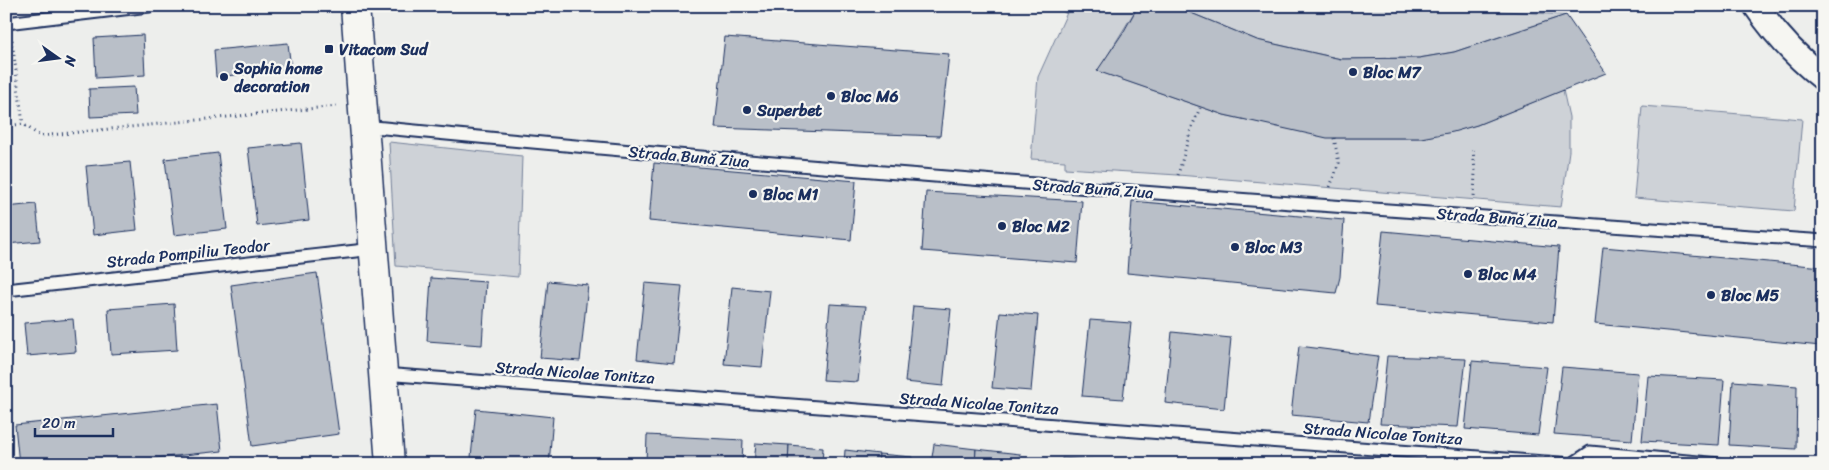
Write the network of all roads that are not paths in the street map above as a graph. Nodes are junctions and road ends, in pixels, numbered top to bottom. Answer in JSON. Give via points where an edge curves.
{"nodes":[{"id":1,"x":149,"y":6,"type":"edge"},
{"id":2,"x":355,"y":6,"type":"edge"},
{"id":3,"x":1756,"y":6,"type":"edge"},
{"id":4,"x":8,"y":23,"type":"edge"},
{"id":5,"x":1823,"y":78,"type":"edge"},
{"id":6,"x":364,"y":115,"type":"junction"},
{"id":7,"x":1823,"y":241,"type":"edge"},
{"id":8,"x":374,"y":249,"type":"junction"},
{"id":9,"x":6,"y":290,"type":"edge"},
{"id":10,"x":384,"y":374,"type":"junction"},
{"id":11,"x":390,"y":464,"type":"edge"},
{"id":12,"x":1572,"y":464,"type":"edge"},
{"id":13,"x":1720,"y":464,"type":"edge"}],
"edges":[{"from":1,"to":4,"type":"lane"},
{"from":2,"to":6,"type":"main road"},
{"from":3,"to":5,"type":"street","via":[[1782,42]]},
{"from":6,"to":7,"type":"lane","name":"Strada Bună Ziua","via":[[572,147]]},
{"from":6,"to":8,"type":"main road"},
{"from":8,"to":9,"type":"lane","name":"Strada Pompiliu Teodor"},
{"from":8,"to":10,"type":"main road"},
{"from":10,"to":11,"type":"main road"},
{"from":10,"to":12,"type":"lane","name":"Strada Nicolae Tonitza"},
{"from":12,"to":13,"type":"lane","name":"Strada Nicolae Tonitza","via":[[1590,452]]}]}
